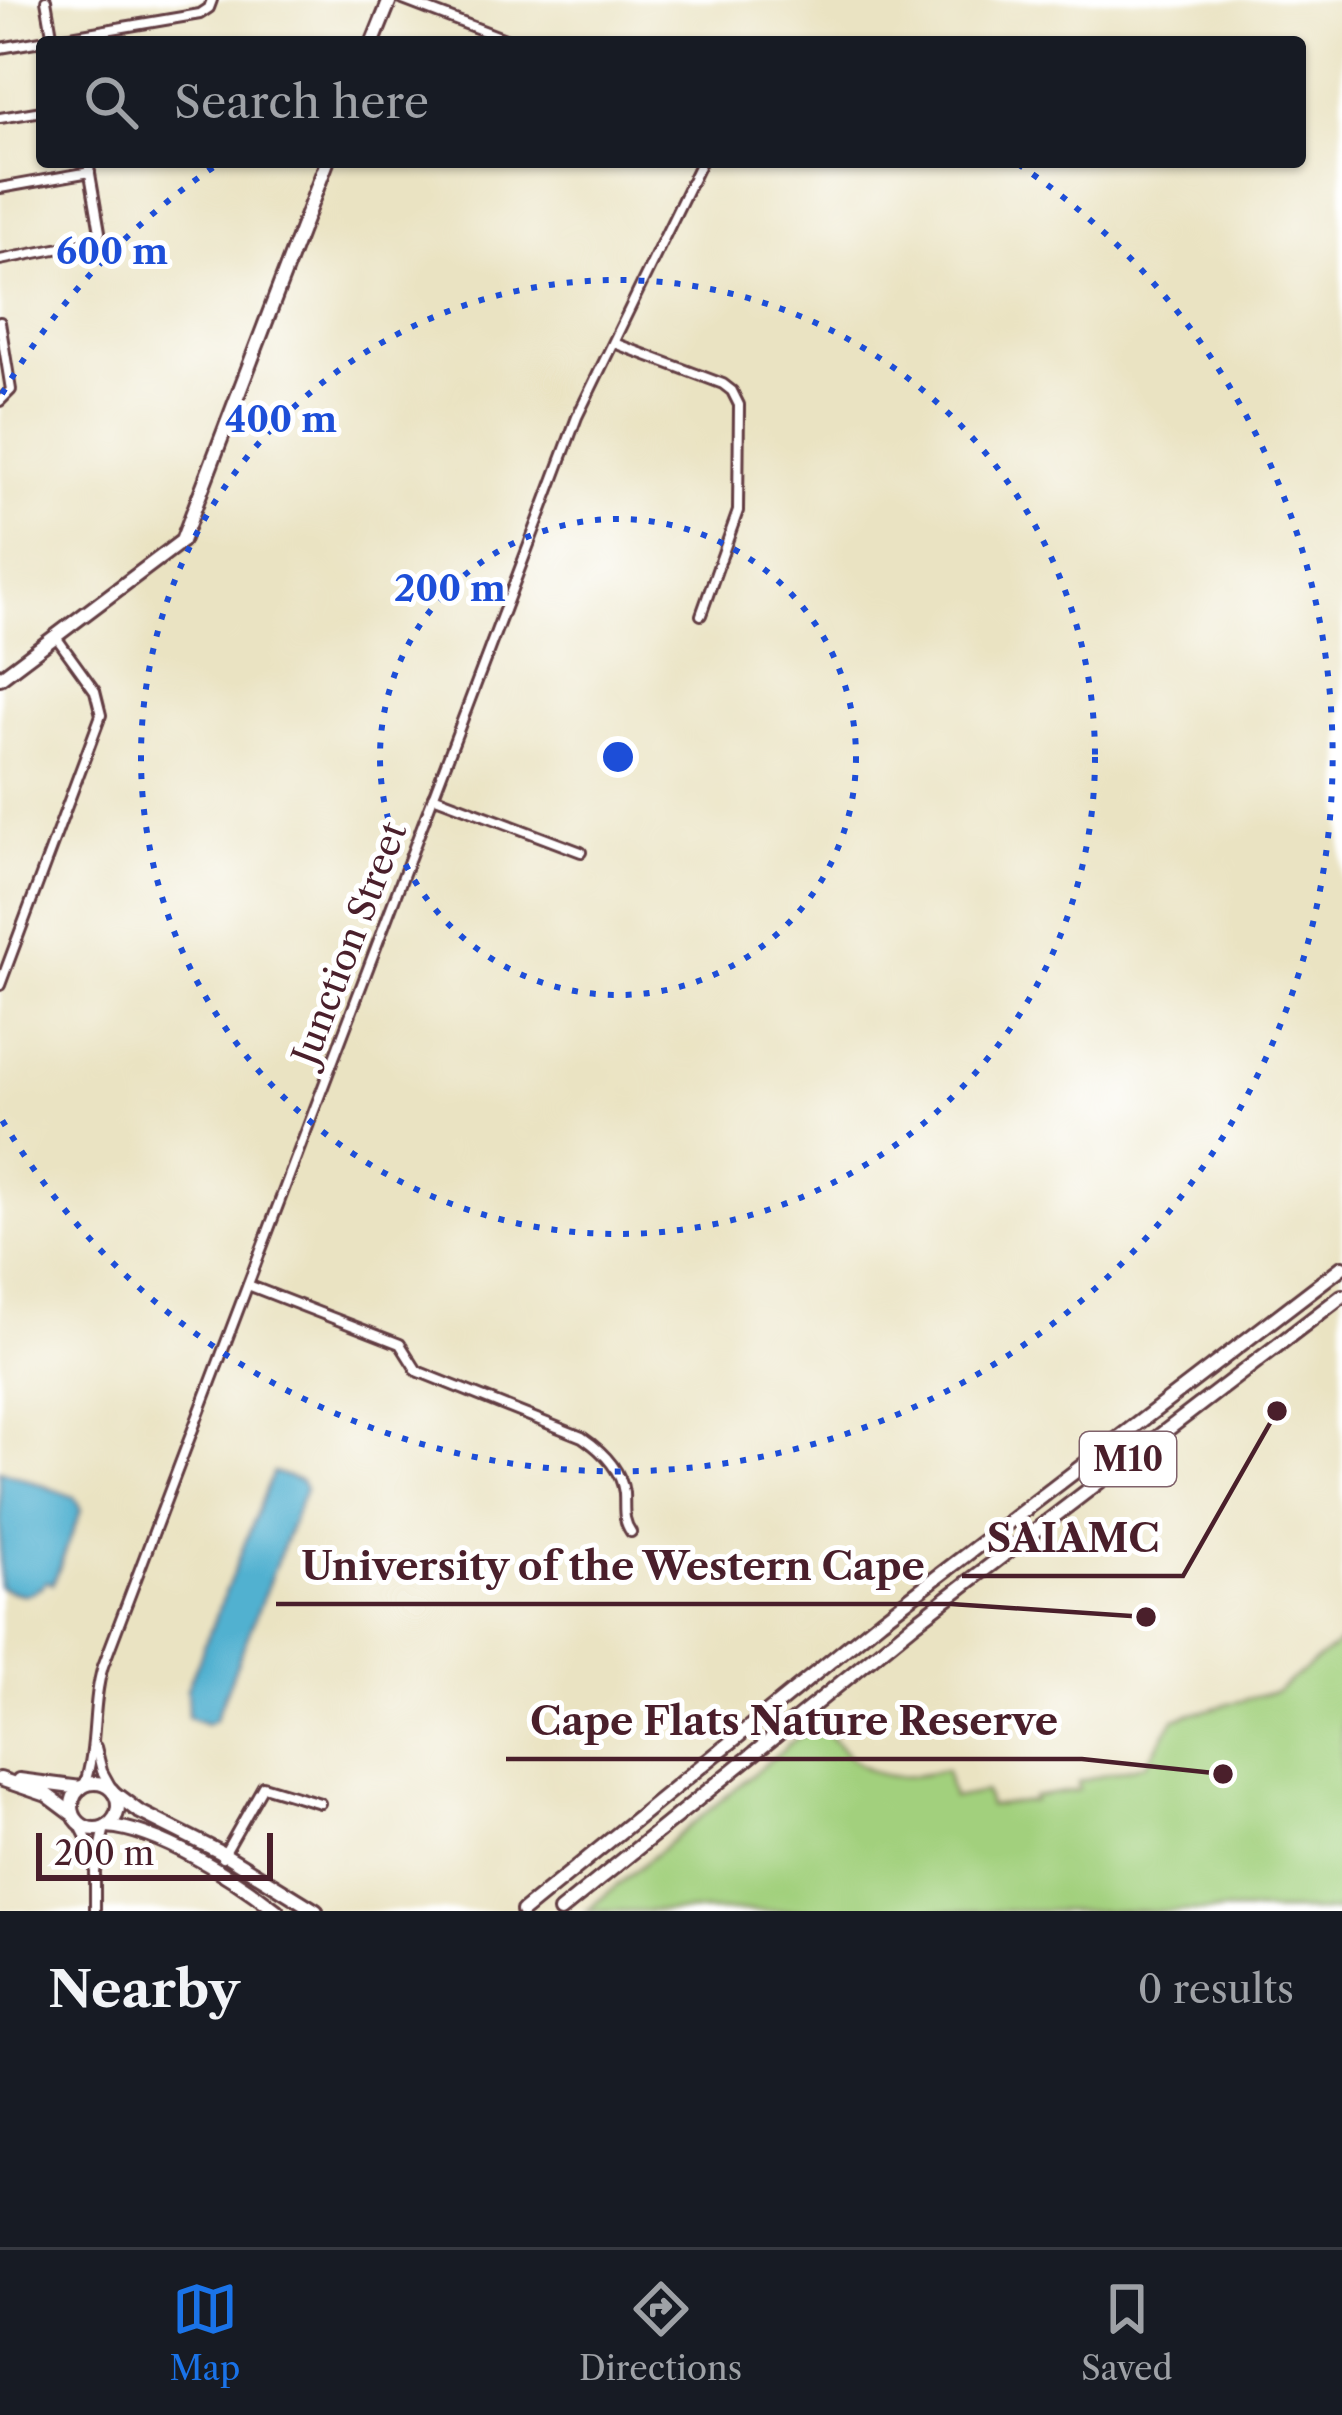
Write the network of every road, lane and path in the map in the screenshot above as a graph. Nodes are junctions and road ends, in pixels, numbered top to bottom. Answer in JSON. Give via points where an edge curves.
{"nodes":[{"id":1,"x":46,"y":0,"type":"edge"},
{"id":2,"x":390,"y":0,"type":"edge"},
{"id":3,"x":403,"y":0,"type":"edge"},
{"id":4,"x":211,"y":4,"type":"edge"},
{"id":5,"x":52,"y":36,"type":"edge"},
{"id":6,"x":87,"y":36,"type":"edge"},
{"id":7,"x":376,"y":36,"type":"edge"},
{"id":8,"x":497,"y":36,"type":"edge"},
{"id":9,"x":36,"y":43,"type":"edge"},
{"id":10,"x":0,"y":49,"type":"edge"},
{"id":11,"x":36,"y":112,"type":"edge"},
{"id":12,"x":0,"y":118,"type":"edge"},
{"id":13,"x":85,"y":168,"type":"edge"},
{"id":14,"x":89,"y":168,"type":"edge"},
{"id":15,"x":326,"y":168,"type":"edge"},
{"id":16,"x":702,"y":168,"type":"edge"},
{"id":17,"x":0,"y":188,"type":"edge"},
{"id":18,"x":0,"y":260,"type":"edge"},
{"id":19,"x":0,"y":322,"type":"edge"},
{"id":20,"x":614,"y":343,"type":"junction"},
{"id":21,"x":0,"y":400,"type":"edge"},
{"id":22,"x":700,"y":615,"type":"dead end"},
{"id":23,"x":56,"y":637,"type":"junction"},
{"id":24,"x":0,"y":678,"type":"edge"},
{"id":25,"x":433,"y":796,"type":"junction"},
{"id":26,"x":581,"y":852,"type":"dead end"},
{"id":27,"x":0,"y":985,"type":"edge"},
{"id":28,"x":1342,"y":1267,"type":"edge"},
{"id":29,"x":248,"y":1285,"type":"junction"},
{"id":30,"x":1342,"y":1296,"type":"edge"},
{"id":31,"x":631,"y":1532,"type":"dead end"},
{"id":32,"x":95,"y":1739,"type":"junction"},
{"id":33,"x":0,"y":1779,"type":"edge"},
{"id":34,"x":82,"y":1787,"type":"junction"},
{"id":35,"x":113,"y":1792,"type":"junction"},
{"id":36,"x":320,"y":1803,"type":"dead end"},
{"id":37,"x":76,"y":1820,"type":"junction"},
{"id":38,"x":106,"y":1827,"type":"junction"},
{"id":39,"x":224,"y":1854,"type":"junction"},
{"id":40,"x":214,"y":1870,"type":"junction"},
{"id":41,"x":95,"y":1872,"type":"junction"},
{"id":42,"x":95,"y":1911,"type":"edge"},
{"id":43,"x":278,"y":1911,"type":"edge"},
{"id":44,"x":316,"y":1911,"type":"edge"},
{"id":45,"x":524,"y":1911,"type":"edge"},
{"id":46,"x":560,"y":1911,"type":"edge"}],
"edges":[{"from":1,"to":5,"type":"street"},
{"from":2,"to":7,"type":"main road"},
{"from":3,"to":8,"type":"street"},
{"from":4,"to":6,"type":"street","via":[[200,14]]},
{"from":9,"to":10,"type":"street"},
{"from":11,"to":12,"type":"street"},
{"from":13,"to":17,"type":"street"},
{"from":14,"to":18,"type":"street","via":[[98,239]]},
{"from":15,"to":23,"type":"main road","via":[[182,541]]},
{"from":16,"to":20,"type":"street","name":"Junction Street"},
{"from":19,"to":21,"type":"street","via":[[11,386]]},
{"from":20,"to":22,"type":"street","via":[[728,387],[739,406],[737,517]]},
{"from":20,"to":25,"type":"street","name":"Junction Street","via":[[572,431]]},
{"from":23,"to":24,"type":"main road"},
{"from":23,"to":27,"type":"street","via":[[98,695],[100,719]]},
{"from":25,"to":26,"type":"street"},
{"from":25,"to":29,"type":"street","name":"Junction Street"},
{"from":28,"to":45,"type":"main road","number":"M10","via":[[880,1620]]},
{"from":29,"to":31,"type":"street","via":[[400,1344],[417,1371],[573,1432],[619,1477]]},
{"from":29,"to":32,"type":"street","name":"Junction Street","via":[[103,1666]]},
{"from":30,"to":46,"type":"main road","number":"M10","via":[[897,1637]]},
{"from":32,"to":34,"type":"street","name":"Junction Street"},
{"from":32,"to":35,"type":"street","name":"Junction Street"},
{"from":33,"to":34,"type":"main road"},
{"from":33,"to":37,"type":"main road","via":[[55,1799]]},
{"from":34,"to":35,"type":"main road","via":[[103,1784]]},
{"from":34,"to":37,"type":"main road","via":[[72,1802]]},
{"from":35,"to":38,"type":"main road","via":[[118,1811]]},
{"from":35,"to":39,"type":"main road"},
{"from":36,"to":39,"type":"street","via":[[263,1786]]},
{"from":37,"to":38,"type":"main road"},
{"from":37,"to":41,"type":"street"},
{"from":38,"to":40,"type":"main road","via":[[139,1832]]},
{"from":38,"to":41,"type":"street"},
{"from":39,"to":40,"type":"street"},
{"from":39,"to":44,"type":"main road"},
{"from":40,"to":43,"type":"main road"},
{"from":41,"to":42,"type":"street"}]}
